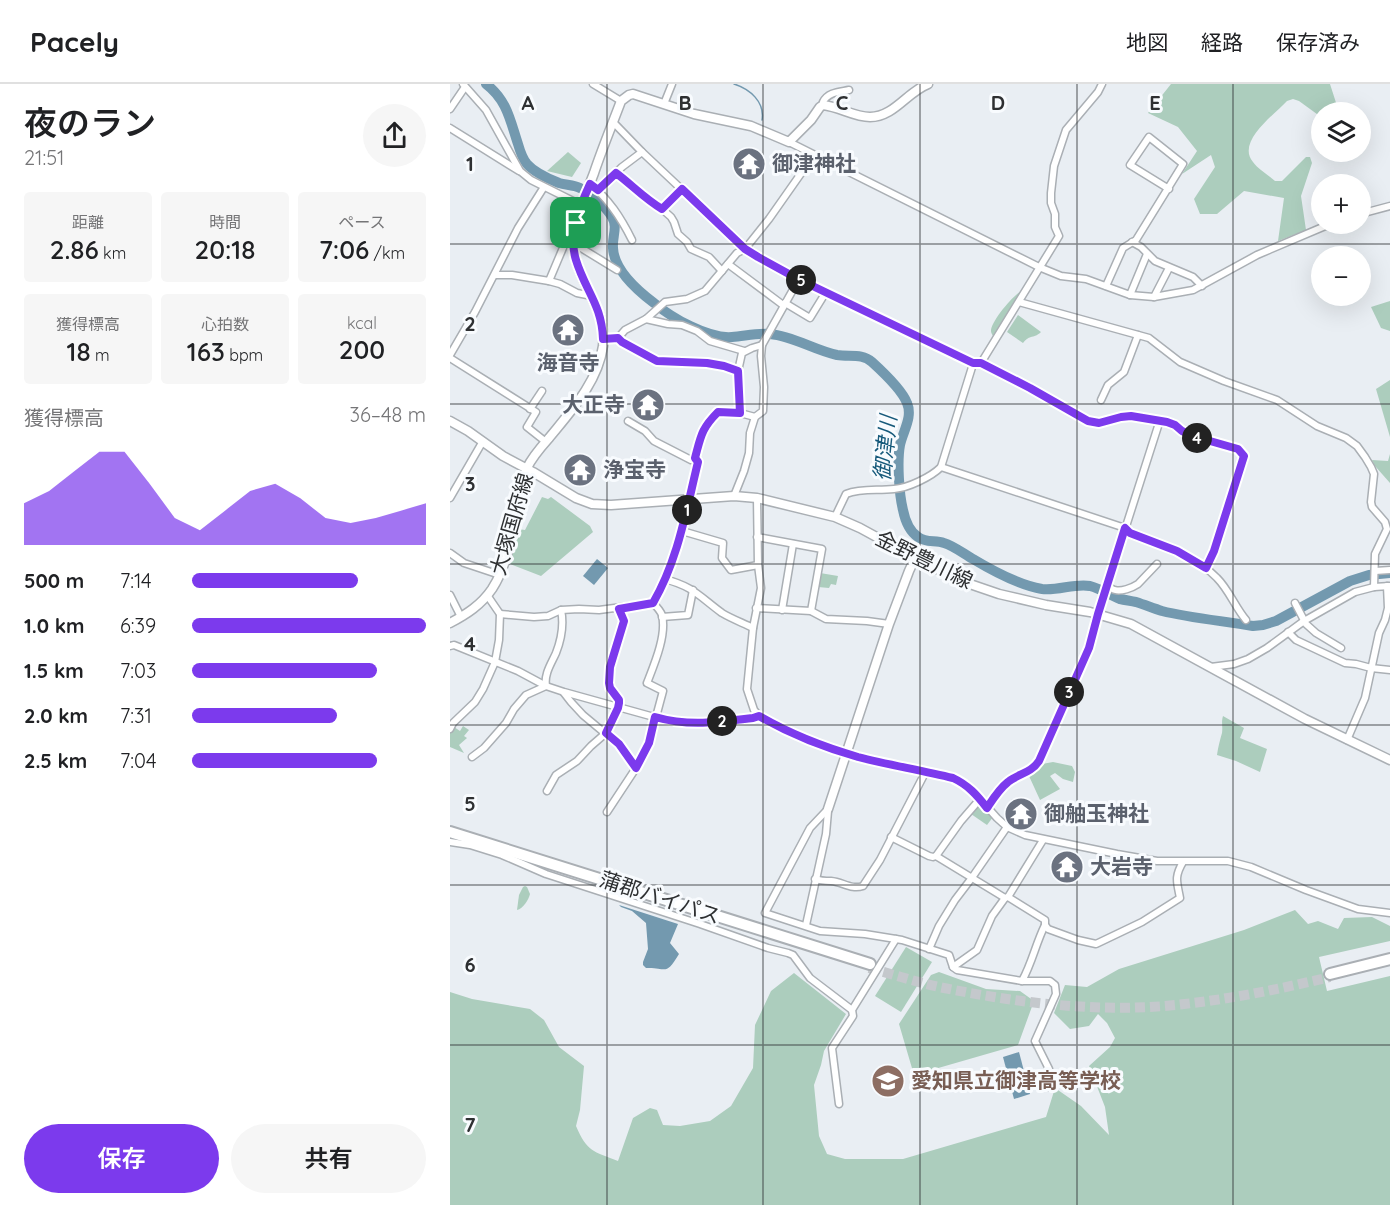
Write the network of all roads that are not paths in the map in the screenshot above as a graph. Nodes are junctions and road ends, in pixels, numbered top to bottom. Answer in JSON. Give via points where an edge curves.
{"nodes":[{"id":1,"x":593,"y":84,"type":"edge"},
{"id":2,"x":610,"y":84,"type":"edge"},
{"id":3,"x":672,"y":84,"type":"edge"},
{"id":4,"x":928,"y":84,"type":"edge"},
{"id":5,"x":1102,"y":84,"type":"edge"},
{"id":6,"x":464,"y":85,"type":"edge"},
{"id":7,"x":849,"y":90,"type":"dead end"},
{"id":8,"x":606,"y":91,"type":"junction"},
{"id":9,"x":621,"y":102,"type":"junction"},
{"id":10,"x":664,"y":104,"type":"junction"},
{"id":11,"x":824,"y":105,"type":"junction"},
{"id":12,"x":450,"y":109,"type":"edge"},
{"id":13,"x":613,"y":122,"type":"junction"},
{"id":14,"x":450,"y":128,"type":"edge"},
{"id":15,"x":789,"y":142,"type":"junction"},
{"id":16,"x":642,"y":152,"type":"junction"},
{"id":17,"x":814,"y":154,"type":"junction"},
{"id":18,"x":520,"y":171,"type":"junction"},
{"id":19,"x":616,"y":173,"type":"junction"},
{"id":20,"x":544,"y":187,"type":"junction"},
{"id":21,"x":587,"y":189,"type":"junction"},
{"id":22,"x":682,"y":189,"type":"junction"},
{"id":23,"x":1169,"y":189,"type":"junction"},
{"id":24,"x":598,"y":190,"type":"junction"},
{"id":25,"x":581,"y":205,"type":"junction"},
{"id":26,"x":1390,"y":206,"type":"edge"},
{"id":27,"x":662,"y":209,"type":"junction"},
{"id":28,"x":1371,"y":211,"type":"edge"},
{"id":29,"x":574,"y":228,"type":"junction"},
{"id":30,"x":1311,"y":232,"type":"edge"},
{"id":31,"x":632,"y":240,"type":"dead end"},
{"id":32,"x":1132,"y":242,"type":"junction"},
{"id":33,"x":573,"y":243,"type":"junction"},
{"id":34,"x":745,"y":249,"type":"junction"},
{"id":35,"x":1148,"y":254,"type":"junction"},
{"id":36,"x":728,"y":264,"type":"junction"},
{"id":37,"x":1039,"y":267,"type":"junction"},
{"id":38,"x":1169,"y":268,"type":"junction"},
{"id":39,"x":617,"y":270,"type":"dead end"},
{"id":40,"x":722,"y":272,"type":"junction"},
{"id":41,"x":495,"y":275,"type":"junction"},
{"id":42,"x":798,"y":279,"type":"junction"},
{"id":43,"x":549,"y":281,"type":"junction"},
{"id":44,"x":1106,"y":286,"type":"junction"},
{"id":45,"x":1202,"y":286,"type":"junction"},
{"id":46,"x":826,"y":292,"type":"junction"},
{"id":47,"x":1130,"y":295,"type":"junction"},
{"id":48,"x":592,"y":296,"type":"junction"},
{"id":49,"x":1154,"y":297,"type":"junction"},
{"id":50,"x":1018,"y":302,"type":"junction"},
{"id":51,"x":784,"y":304,"type":"junction"},
{"id":52,"x":646,"y":319,"type":"junction"},
{"id":53,"x":1138,"y":335,"type":"junction"},
{"id":54,"x":618,"y":338,"type":"junction"},
{"id":55,"x":603,"y":339,"type":"junction"},
{"id":56,"x":762,"y":345,"type":"junction"},
{"id":57,"x":744,"y":351,"type":"junction"},
{"id":58,"x":450,"y":356,"type":"edge"},
{"id":59,"x":977,"y":363,"type":"junction"},
{"id":60,"x":738,"y":371,"type":"junction"},
{"id":61,"x":542,"y":391,"type":"dead end"},
{"id":62,"x":1101,"y":400,"type":"dead end"},
{"id":63,"x":530,"y":409,"type":"junction"},
{"id":64,"x":740,"y":413,"type":"junction"},
{"id":65,"x":755,"y":417,"type":"junction"},
{"id":66,"x":1160,"y":420,"type":"junction"},
{"id":67,"x":450,"y":421,"type":"edge"},
{"id":68,"x":628,"y":421,"type":"dead end"},
{"id":69,"x":483,"y":441,"type":"junction"},
{"id":70,"x":546,"y":442,"type":"junction"},
{"id":71,"x":695,"y":458,"type":"junction"},
{"id":72,"x":941,"y":467,"type":"junction"},
{"id":73,"x":527,"y":469,"type":"junction"},
{"id":74,"x":734,"y":496,"type":"junction"},
{"id":75,"x":450,"y":498,"type":"edge"},
{"id":76,"x":757,"y":498,"type":"junction"},
{"id":77,"x":689,"y":500,"type":"junction"},
{"id":78,"x":835,"y":518,"type":"junction"},
{"id":79,"x":1125,"y":528,"type":"junction"},
{"id":80,"x":682,"y":531,"type":"junction"},
{"id":81,"x":758,"y":537,"type":"junction"},
{"id":82,"x":793,"y":544,"type":"junction"},
{"id":83,"x":450,"y":553,"type":"edge"},
{"id":84,"x":915,"y":558,"type":"junction"},
{"id":85,"x":1157,"y":564,"type":"dead end"},
{"id":86,"x":758,"y":565,"type":"junction"},
{"id":87,"x":1206,"y":568,"type":"junction"},
{"id":88,"x":1390,"y":570,"type":"edge"},
{"id":89,"x":1375,"y":571,"type":"junction"},
{"id":90,"x":500,"y":575,"type":"junction"},
{"id":91,"x":664,"y":579,"type":"junction"},
{"id":92,"x":1374,"y":585,"type":"junction"},
{"id":93,"x":1389,"y":586,"type":"edge"},
{"id":94,"x":1106,"y":587,"type":"junction"},
{"id":95,"x":693,"y":590,"type":"junction"},
{"id":96,"x":487,"y":595,"type":"junction"},
{"id":97,"x":450,"y":596,"type":"edge"},
{"id":98,"x":653,"y":603,"type":"junction"},
{"id":99,"x":1295,"y":603,"type":"dead end"},
{"id":100,"x":756,"y":608,"type":"junction"},
{"id":101,"x":619,"y":609,"type":"junction"},
{"id":102,"x":782,"y":609,"type":"junction"},
{"id":103,"x":1099,"y":609,"type":"junction"},
{"id":104,"x":561,"y":610,"type":"junction"},
{"id":105,"x":811,"y":611,"type":"junction"},
{"id":106,"x":500,"y":614,"type":"junction"},
{"id":107,"x":461,"y":617,"type":"junction"},
{"id":108,"x":662,"y":617,"type":"junction"},
{"id":109,"x":1246,"y":620,"type":"dead end"},
{"id":110,"x":1304,"y":621,"type":"junction"},
{"id":111,"x":450,"y":623,"type":"edge"},
{"id":112,"x":889,"y":624,"type":"junction"},
{"id":113,"x":753,"y":628,"type":"junction"},
{"id":114,"x":1288,"y":632,"type":"junction"},
{"id":115,"x":450,"y":646,"type":"edge"},
{"id":116,"x":1341,"y":648,"type":"dead end"},
{"id":117,"x":495,"y":662,"type":"junction"},
{"id":118,"x":1210,"y":667,"type":"junction"},
{"id":119,"x":1371,"y":668,"type":"junction"},
{"id":120,"x":1390,"y":670,"type":"edge"},
{"id":121,"x":546,"y":686,"type":"junction"},
{"id":122,"x":564,"y":692,"type":"junction"},
{"id":123,"x":618,"y":708,"type":"junction"},
{"id":124,"x":759,"y":716,"type":"junction"},
{"id":125,"x":655,"y":717,"type":"junction"},
{"id":126,"x":451,"y":723,"type":"edge"},
{"id":127,"x":606,"y":733,"type":"junction"},
{"id":128,"x":1347,"y":740,"type":"junction"},
{"id":129,"x":846,"y":753,"type":"junction"},
{"id":130,"x":472,"y":757,"type":"dead end"},
{"id":131,"x":1390,"y":760,"type":"edge"},
{"id":132,"x":636,"y":768,"type":"junction"},
{"id":133,"x":926,"y":771,"type":"junction"},
{"id":134,"x":547,"y":790,"type":"dead end"},
{"id":135,"x":980,"y":799,"type":"junction"},
{"id":136,"x":987,"y":808,"type":"junction"},
{"id":137,"x":828,"y":809,"type":"junction"},
{"id":138,"x":607,"y":812,"type":"dead end"},
{"id":139,"x":1007,"y":827,"type":"junction"},
{"id":140,"x":450,"y":833,"type":"edge"},
{"id":141,"x":891,"y":837,"type":"junction"},
{"id":142,"x":1043,"y":840,"type":"junction"},
{"id":143,"x":450,"y":842,"type":"edge"},
{"id":144,"x":936,"y":856,"type":"junction"},
{"id":145,"x":1183,"y":862,"type":"junction"},
{"id":146,"x":815,"y":879,"type":"junction"},
{"id":147,"x":971,"y":879,"type":"junction"},
{"id":148,"x":1006,"y":898,"type":"junction"},
{"id":149,"x":1390,"y":912,"type":"edge"},
{"id":150,"x":806,"y":925,"type":"junction"},
{"id":151,"x":1045,"y":925,"type":"junction"},
{"id":152,"x":896,"y":939,"type":"junction"},
{"id":153,"x":929,"y":949,"type":"junction"},
{"id":154,"x":1390,"y":961,"type":"edge"},
{"id":155,"x":869,"y":966,"type":"tunnel mouth"},
{"id":156,"x":953,"y":967,"type":"junction"},
{"id":157,"x":1330,"y":976,"type":"tunnel mouth"},
{"id":158,"x":1022,"y":981,"type":"junction"},
{"id":159,"x":852,"y":1010,"type":"junction"},
{"id":160,"x":1049,"y":1087,"type":"dead end"},
{"id":161,"x":839,"y":1104,"type":"dead end"}],
"edges":[{"from":1,"to":8,"type":"street"},
{"from":2,"to":8,"type":"street"},
{"from":3,"to":10,"type":"street"},
{"from":4,"to":11,"type":"main road","via":[[877,117]]},
{"from":5,"to":37,"type":"street","via":[[1066,130],[1054,166],[1051,193],[1059,236]]},
{"from":6,"to":12,"type":"street"},
{"from":6,"to":18,"type":"street","via":[[486,110]]},
{"from":7,"to":11,"type":"street","via":[[827,96]]},
{"from":8,"to":9,"type":"street"},
{"from":9,"to":10,"type":"main road","via":[[633,94]]},
{"from":9,"to":13,"type":"main road","name":"大塚国府線"},
{"from":10,"to":15,"type":"main road","via":[[752,126]]},
{"from":11,"to":15,"type":"main road"},
{"from":13,"to":16,"type":"street"},
{"from":13,"to":21,"type":"main road","name":"大塚国府線"},
{"from":14,"to":18,"type":"street"},
{"from":15,"to":17,"type":"street"},
{"from":16,"to":19,"type":"street"},
{"from":16,"to":22,"type":"street"},
{"from":17,"to":34,"type":"street"},
{"from":17,"to":37,"type":"street"},
{"from":18,"to":20,"type":"street"},
{"from":19,"to":24,"type":"street"},
{"from":19,"to":27,"type":"street"},
{"from":20,"to":25,"type":"street"},
{"from":20,"to":41,"type":"street"},
{"from":21,"to":24,"type":"street"},
{"from":21,"to":25,"type":"main road","name":"大塚国府線"},
{"from":22,"to":27,"type":"street"},
{"from":22,"to":34,"type":"street"},
{"from":23,"to":23,"type":"street","via":[[1183,164],[1149,137],[1130,165]]},
{"from":23,"to":32,"type":"street"},
{"from":24,"to":31,"type":"street"},
{"from":25,"to":29,"type":"main road","name":"大塚国府線"},
{"from":26,"to":28,"type":"street"},
{"from":27,"to":40,"type":"street","via":[[691,249],[709,257]]},
{"from":29,"to":33,"type":"main road","name":"大塚国府線"},
{"from":29,"to":43,"type":"street"},
{"from":30,"to":45,"type":"street","via":[[1257,255]]},
{"from":32,"to":35,"type":"street"},
{"from":32,"to":44,"type":"street","via":[[1123,248]]},
{"from":33,"to":39,"type":"street"},
{"from":33,"to":48,"type":"main road","name":"大塚国府線","via":[[577,265]]},
{"from":34,"to":36,"type":"street"},
{"from":34,"to":42,"type":"street"},
{"from":35,"to":38,"type":"street"},
{"from":35,"to":47,"type":"street"},
{"from":36,"to":40,"type":"street"},
{"from":36,"to":51,"type":"street"},
{"from":37,"to":44,"type":"street"},
{"from":37,"to":50,"type":"street"},
{"from":38,"to":45,"type":"street"},
{"from":38,"to":49,"type":"street"},
{"from":40,"to":52,"type":"street","via":[[705,291],[664,302]]},
{"from":41,"to":43,"type":"street"},
{"from":41,"to":58,"type":"street"},
{"from":42,"to":46,"type":"street"},
{"from":42,"to":51,"type":"street"},
{"from":43,"to":48,"type":"street"},
{"from":44,"to":47,"type":"street"},
{"from":45,"to":49,"type":"street"},
{"from":46,"to":51,"type":"street","via":[[810,318]]},
{"from":46,"to":59,"type":"street"},
{"from":47,"to":49,"type":"street"},
{"from":48,"to":55,"type":"main road","name":"大塚国府線","via":[[600,315]]},
{"from":50,"to":53,"type":"street"},
{"from":50,"to":59,"type":"street"},
{"from":51,"to":56,"type":"street"},
{"from":52,"to":54,"type":"street","via":[[624,330]]},
{"from":52,"to":57,"type":"street","via":[[682,325],[710,341]]},
{"from":53,"to":62,"type":"street","via":[[1124,372],[1108,385]]},
{"from":53,"to":89,"type":"street","via":[[1153,340],[1180,362],[1277,399],[1317,426],[1357,446],[1374,474],[1372,507],[1387,529],[1376,550]]},
{"from":54,"to":55,"type":"street"},
{"from":54,"to":60,"type":"street","via":[[657,361],[707,363]]},
{"from":55,"to":70,"type":"main road","name":"大塚国府線","via":[[595,376]]},
{"from":56,"to":57,"type":"street"},
{"from":56,"to":65,"type":"street","via":[[764,411]]},
{"from":57,"to":60,"type":"street"},
{"from":58,"to":63,"type":"street"},
{"from":59,"to":66,"type":"street","via":[[1088,421],[1099,423],[1131,416]]},
{"from":59,"to":72,"type":"street"},
{"from":60,"to":64,"type":"street"},
{"from":61,"to":63,"type":"street"},
{"from":63,"to":70,"type":"street","via":[[536,412],[527,426]]},
{"from":64,"to":65,"type":"street"},
{"from":64,"to":71,"type":"street","via":[[718,412],[703,429]]},
{"from":65,"to":74,"type":"street","via":[[749,453]]},
{"from":66,"to":79,"type":"street"},
{"from":66,"to":87,"type":"street","via":[[1196,437],[1238,449],[1244,456]]},
{"from":67,"to":69,"type":"main road","name":"金野豊川線"},
{"from":68,"to":71,"type":"street","via":[[654,441],[691,460]]},
{"from":69,"to":73,"type":"main road","name":"金野豊川線"},
{"from":69,"to":75,"type":"street"},
{"from":70,"to":73,"type":"main road","name":"大塚国府線"},
{"from":71,"to":77,"type":"street","via":[[698,462]]},
{"from":72,"to":78,"type":"street","via":[[902,488],[857,489],[846,494]]},
{"from":72,"to":79,"type":"street"},
{"from":73,"to":77,"type":"main road","name":"金野豊川線","via":[[592,504]]},
{"from":73,"to":90,"type":"main road","name":"大塚国府線"},
{"from":74,"to":76,"type":"main road","name":"金野豊川線"},
{"from":74,"to":77,"type":"main road","name":"金野豊川線"},
{"from":76,"to":78,"type":"main road","name":"金野豊川線"},
{"from":76,"to":81,"type":"street"},
{"from":77,"to":80,"type":"street"},
{"from":78,"to":84,"type":"main road","name":"金野豊川線"},
{"from":79,"to":87,"type":"street"},
{"from":79,"to":94,"type":"street"},
{"from":80,"to":86,"type":"street","via":[[723,543],[722,558],[731,570]]},
{"from":80,"to":91,"type":"street"},
{"from":81,"to":82,"type":"street"},
{"from":81,"to":86,"type":"street"},
{"from":82,"to":102,"type":"street"},
{"from":82,"to":105,"type":"street","via":[[822,549]]},
{"from":83,"to":90,"type":"street","via":[[464,563]]},
{"from":84,"to":103,"type":"main road","name":"金野豊川線","via":[[999,594],[1046,605]]},
{"from":84,"to":112,"type":"main road"},
{"from":85,"to":94,"type":"street","via":[[1134,587]]},
{"from":86,"to":100,"type":"street","via":[[761,588]]},
{"from":87,"to":109,"type":"street"},
{"from":88,"to":89,"type":"street"},
{"from":89,"to":92,"type":"street"},
{"from":90,"to":96,"type":"main road","name":"大塚国府線"},
{"from":91,"to":95,"type":"street"},
{"from":91,"to":98,"type":"street"},
{"from":92,"to":93,"type":"street"},
{"from":92,"to":110,"type":"street"},
{"from":93,"to":119,"type":"street","via":[[1388,608]]},
{"from":94,"to":103,"type":"street"},
{"from":95,"to":108,"type":"street","via":[[688,615]]},
{"from":95,"to":113,"type":"street","via":[[723,613]]},
{"from":96,"to":106,"type":"street"},
{"from":96,"to":107,"type":"main road","name":"大塚国府線"},
{"from":97,"to":107,"type":"street"},
{"from":98,"to":101,"type":"street"},
{"from":98,"to":108,"type":"street"},
{"from":99,"to":110,"type":"street"},
{"from":100,"to":102,"type":"street"},
{"from":100,"to":113,"type":"street"},
{"from":101,"to":104,"type":"street"},
{"from":101,"to":123,"type":"street","via":[[624,621],[609,683],[619,700]]},
{"from":102,"to":105,"type":"street"},
{"from":103,"to":118,"type":"main road","name":"金野豊川線"},
{"from":103,"to":136,"type":"street","via":[[1089,648],[1039,761],[1028,773],[999,789]]},
{"from":104,"to":106,"type":"street","via":[[534,618]]},
{"from":104,"to":121,"type":"street","via":[[561,634],[545,678]]},
{"from":105,"to":112,"type":"street","via":[[826,619]]},
{"from":106,"to":117,"type":"street"},
{"from":107,"to":111,"type":"main road","name":"大塚国府線"},
{"from":108,"to":125,"type":"street","via":[[659,650],[647,683],[663,691]]},
{"from":110,"to":114,"type":"street"},
{"from":110,"to":116,"type":"street"},
{"from":112,"to":129,"type":"main road"},
{"from":113,"to":124,"type":"street","via":[[747,689]]},
{"from":114,"to":118,"type":"street","via":[[1248,659]]},
{"from":114,"to":119,"type":"street","via":[[1335,659]]},
{"from":115,"to":117,"type":"street"},
{"from":117,"to":121,"type":"street"},
{"from":117,"to":126,"type":"street","via":[[475,702]]},
{"from":118,"to":128,"type":"main road","name":"金野豊川線"},
{"from":119,"to":120,"type":"street"},
{"from":119,"to":128,"type":"street","via":[[1365,698]]},
{"from":121,"to":122,"type":"street"},
{"from":121,"to":130,"type":"street","via":[[526,695],[506,723]]},
{"from":122,"to":123,"type":"street"},
{"from":122,"to":127,"type":"street","via":[[583,715]]},
{"from":123,"to":125,"type":"street"},
{"from":123,"to":127,"type":"street"},
{"from":124,"to":125,"type":"street","via":[[695,724]]},
{"from":124,"to":129,"type":"street","via":[[798,736]]},
{"from":125,"to":132,"type":"street","via":[[649,743]]},
{"from":127,"to":132,"type":"street"},
{"from":127,"to":134,"type":"street","via":[[556,775]]},
{"from":128,"to":131,"type":"main road","name":"金野豊川線"},
{"from":129,"to":133,"type":"street"},
{"from":129,"to":137,"type":"main road"},
{"from":132,"to":138,"type":"street"},
{"from":133,"to":135,"type":"street","via":[[960,781]]},
{"from":133,"to":141,"type":"street"},
{"from":135,"to":136,"type":"street"},
{"from":135,"to":144,"type":"street"},
{"from":136,"to":139,"type":"street"},
{"from":137,"to":146,"type":"street"},
{"from":137,"to":150,"type":"street","via":[[810,828],[765,912]]},
{"from":139,"to":142,"type":"street"},
{"from":139,"to":147,"type":"street"},
{"from":140,"to":155,"type":"highway","name":"蒲郡バイパス"},
{"from":141,"to":144,"type":"street"},
{"from":141,"to":146,"type":"street","via":[[863,886],[853,888]]},
{"from":142,"to":145,"type":"street","via":[[1157,861]]},
{"from":142,"to":148,"type":"street"},
{"from":143,"to":159,"type":"street","via":[[502,855],[546,874],[788,953],[810,978]]},
{"from":144,"to":147,"type":"street"},
{"from":145,"to":149,"type":"street","via":[[1228,861],[1358,909]]},
{"from":145,"to":151,"type":"street","via":[[1176,878],[1180,898],[1143,922],[1096,944]]},
{"from":146,"to":150,"type":"street"},
{"from":147,"to":148,"type":"street"},
{"from":147,"to":153,"type":"street","via":[[942,921]]},
{"from":148,"to":151,"type":"street","via":[[1045,920]]},
{"from":148,"to":156,"type":"street","via":[[992,916],[977,950]]},
{"from":150,"to":152,"type":"street","via":[[820,931]]},
{"from":151,"to":158,"type":"street"},
{"from":152,"to":153,"type":"street"},
{"from":152,"to":159,"type":"street"},
{"from":153,"to":156,"type":"street","via":[[949,956]]},
{"from":154,"to":157,"type":"highway"},
{"from":156,"to":158,"type":"street"},
{"from":158,"to":160,"type":"street","via":[[1050,981],[1055,985],[1056,994],[1035,1041],[1049,1070]]},
{"from":159,"to":161,"type":"street","via":[[854,1016],[831,1048]]}]}
